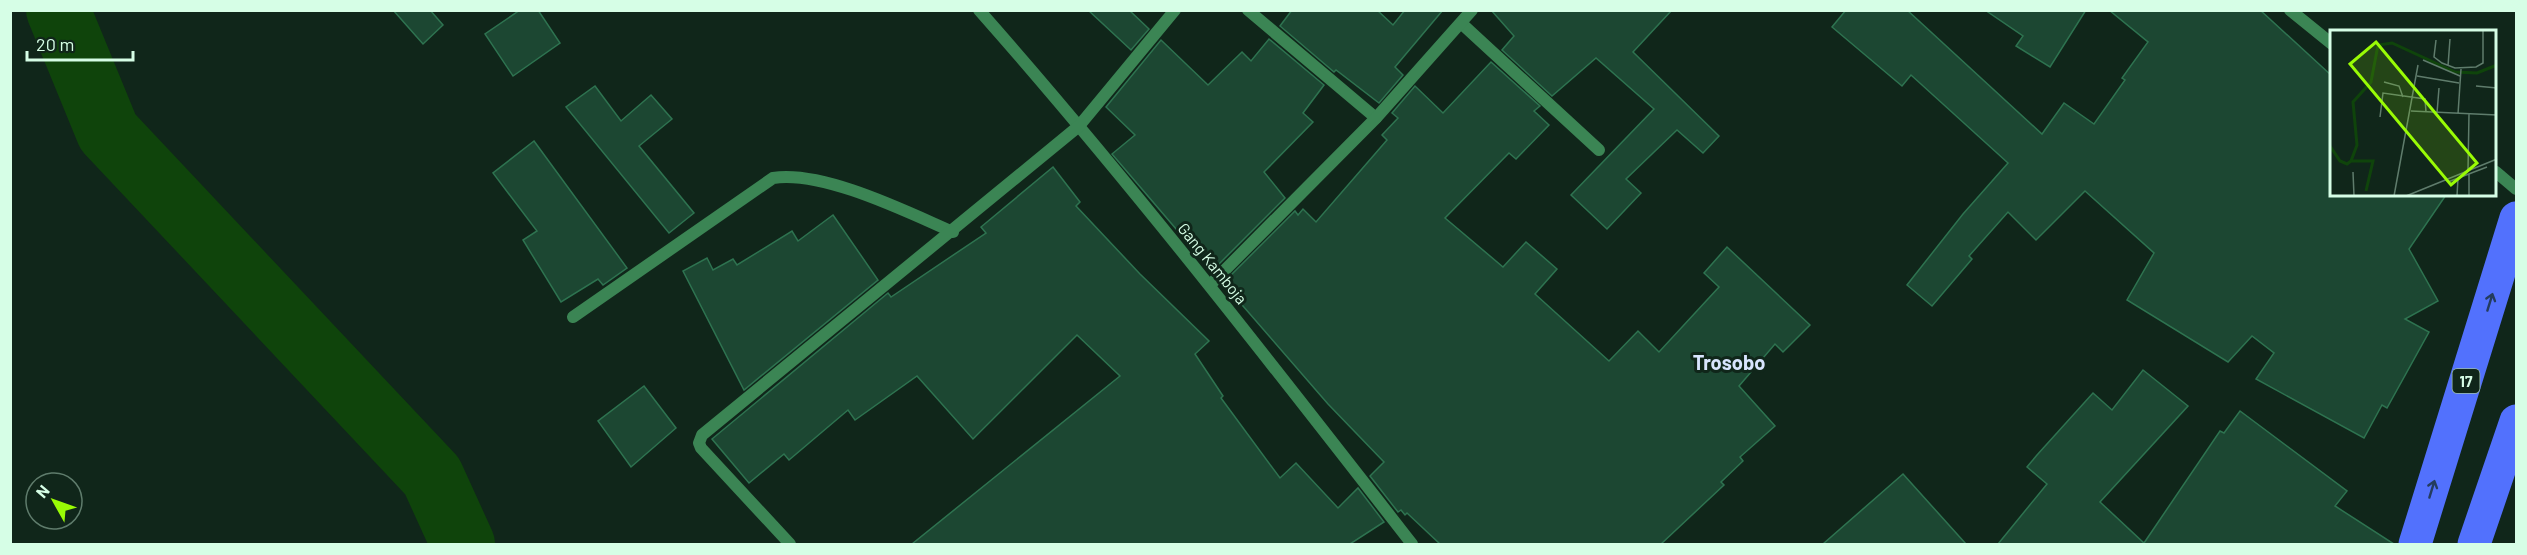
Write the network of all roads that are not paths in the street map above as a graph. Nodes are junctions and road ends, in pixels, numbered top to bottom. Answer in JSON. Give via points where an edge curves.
{"nodes":[{"id":1,"x":979,"y":10,"type":"edge"},
{"id":2,"x":1175,"y":10,"type":"edge"},
{"id":3,"x":1248,"y":10,"type":"edge"},
{"id":4,"x":1472,"y":10,"type":"edge"},
{"id":5,"x":2290,"y":10,"type":"edge"},
{"id":6,"x":1461,"y":23,"type":"junction"},
{"id":7,"x":2330,"y":42,"type":"edge"},
{"id":8,"x":1376,"y":118,"type":"junction"},
{"id":9,"x":1080,"y":126,"type":"junction"},
{"id":10,"x":1599,"y":150,"type":"dead end"},
{"id":11,"x":2497,"y":173,"type":"edge"},
{"id":12,"x":2517,"y":189,"type":"edge"},
{"id":13,"x":2517,"y":218,"type":"edge"},
{"id":14,"x":953,"y":232,"type":"junction"},
{"id":15,"x":1210,"y":285,"type":"junction"},
{"id":16,"x":573,"y":317,"type":"dead end"},
{"id":17,"x":2517,"y":421,"type":"edge"},
{"id":18,"x":790,"y":544,"type":"edge"},
{"id":19,"x":1412,"y":544,"type":"edge"},
{"id":20,"x":2415,"y":544,"type":"edge"},
{"id":21,"x":2474,"y":544,"type":"edge"}],
"edges":[{"from":1,"to":9,"type":"street","name":"Gang Kamboja"},
{"from":2,"to":9,"type":"street"},
{"from":3,"to":8,"type":"street"},
{"from":4,"to":6,"type":"street"},
{"from":5,"to":7,"type":"street"},
{"from":6,"to":8,"type":"street"},
{"from":6,"to":10,"type":"street"},
{"from":8,"to":15,"type":"street"},
{"from":9,"to":14,"type":"street"},
{"from":9,"to":15,"type":"street","name":"Gang Kamboja"},
{"from":11,"to":12,"type":"street"},
{"from":20,"to":13,"type":"highway","number":"17","one_way":true},
{"from":14,"to":16,"type":"street","via":[[855,190],[801,179],[773,178]]},
{"from":14,"to":18,"type":"street","via":[[700,438],[702,448]]},
{"from":15,"to":19,"type":"street","name":"Gang Kamboja"},
{"from":17,"to":21,"type":"highway"}]}
